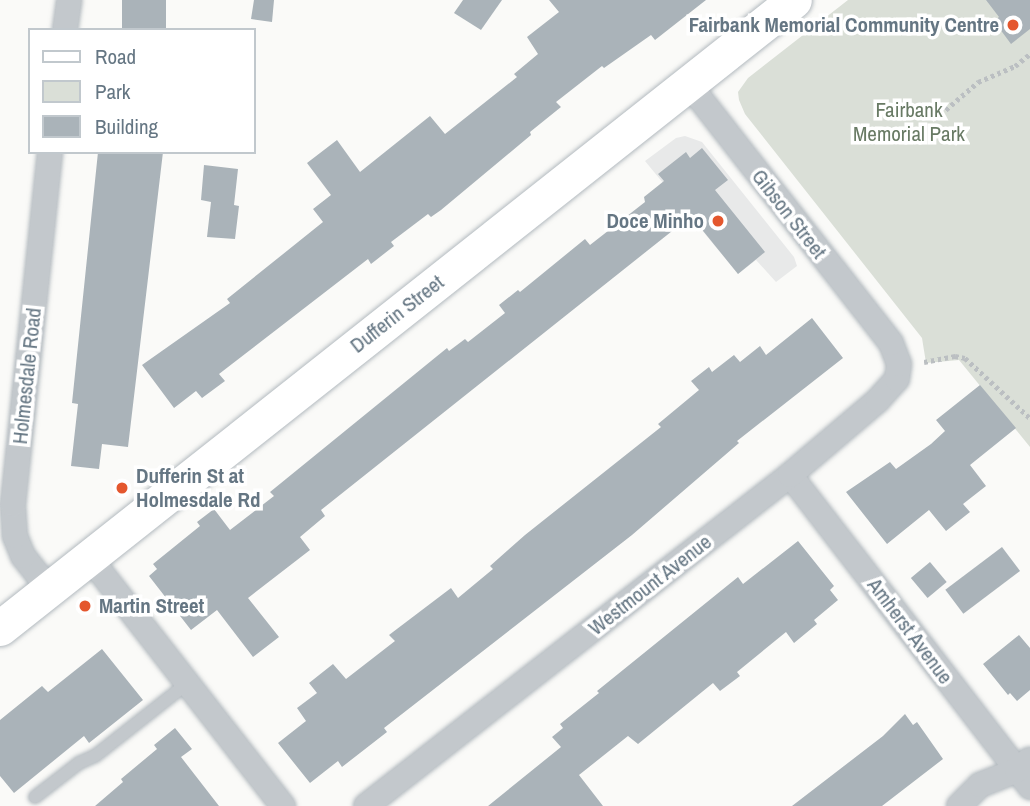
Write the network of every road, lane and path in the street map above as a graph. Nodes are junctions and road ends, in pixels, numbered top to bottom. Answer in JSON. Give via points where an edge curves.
{"nodes":[{"id":1,"x":69,"y":0,"type":"edge"},
{"id":2,"x":794,"y":0,"type":"edge"},
{"id":3,"x":65,"y":28,"type":"edge"},
{"id":4,"x":1030,"y":54,"type":"edge"},
{"id":5,"x":688,"y":83,"type":"junction"},
{"id":6,"x":935,"y":119,"type":"dead end"},
{"id":7,"x":50,"y":154,"type":"edge"},
{"id":8,"x":891,"y":344,"type":"joint"},
{"id":9,"x":920,"y":363,"type":"dead end"},
{"id":10,"x":1030,"y":418,"type":"edge"},
{"id":11,"x":790,"y":475,"type":"junction"},
{"id":12,"x":89,"y":557,"type":"junction"},
{"id":13,"x":50,"y":589,"type":"junction"},
{"id":14,"x":0,"y":628,"type":"edge"},
{"id":15,"x":189,"y":682,"type":"junction"},
{"id":16,"x":1026,"y":772,"type":"edge"},
{"id":17,"x":35,"y":797,"type":"dead end"},
{"id":18,"x":283,"y":806,"type":"edge"},
{"id":19,"x":366,"y":806,"type":"edge"},
{"id":20,"x":959,"y":806,"type":"edge"}],
"edges":[{"from":1,"to":3,"type":"street"},
{"from":2,"to":5,"type":"main road","name":"Dufferin Street"},
{"from":4,"to":6,"type":"path","via":[[978,82]]},
{"from":5,"to":8,"type":"street","name":"Gibson Street"},
{"from":5,"to":12,"type":"main road","name":"Dufferin Street"},
{"from":7,"to":13,"type":"street","name":"Holmesdale Road","via":[[13,504],[15,536],[23,556]]},
{"from":8,"to":11,"type":"street","name":"Westmount Avenue","via":[[899,364],[897,379]]},
{"from":9,"to":10,"type":"path","via":[[965,358]]},
{"from":11,"to":16,"type":"street","name":"Amherst Avenue"},
{"from":11,"to":19,"type":"street","name":"Westmount Avenue"},
{"from":12,"to":13,"type":"main road","name":"Dufferin Street"},
{"from":12,"to":15,"type":"street"},
{"from":13,"to":14,"type":"main road","name":"Dufferin Street"},
{"from":15,"to":17,"type":"lane"},
{"from":15,"to":18,"type":"street"},
{"from":16,"to":20,"type":"street","via":[[980,785]]}]}
